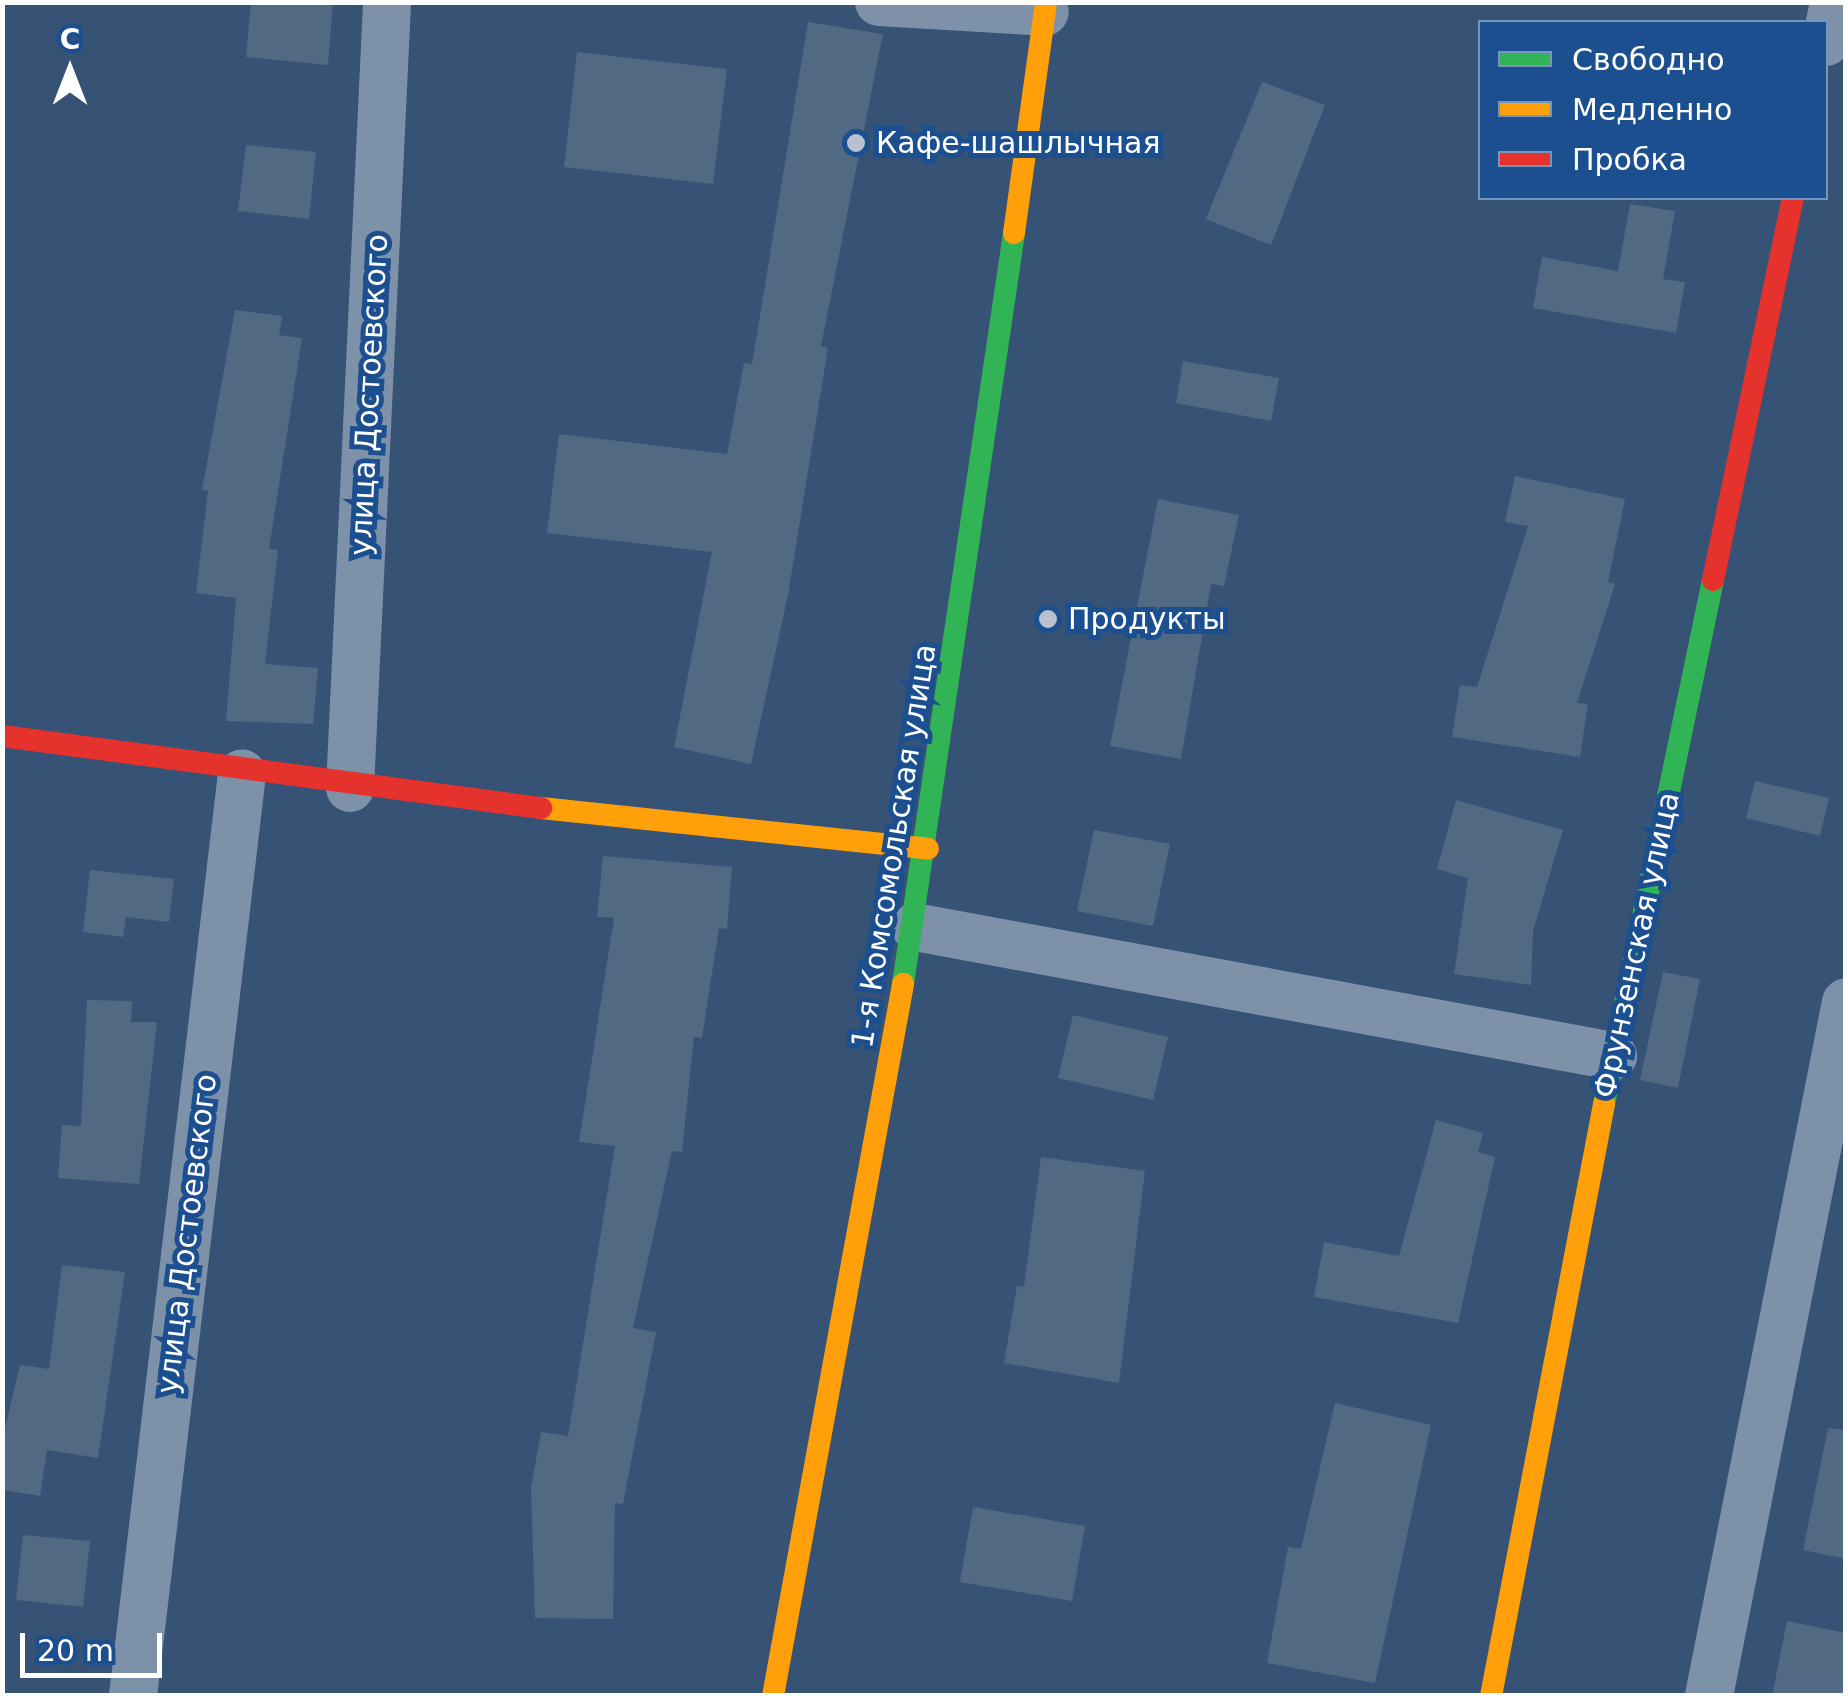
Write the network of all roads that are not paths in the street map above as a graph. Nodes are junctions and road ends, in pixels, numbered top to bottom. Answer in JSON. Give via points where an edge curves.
{"nodes":[{"id":1,"x":388,"y":2,"type":"edge"},
{"id":2,"x":879,"y":2,"type":"edge"},
{"id":3,"x":1834,"y":2,"type":"edge"},
{"id":4,"x":1046,"y":7,"type":"edge"},
{"id":5,"x":1828,"y":32,"type":"edge"},
{"id":6,"x":1793,"y":200,"type":"edge"},
{"id":7,"x":2,"y":736,"type":"edge"},
{"id":8,"x":242,"y":773,"type":"junction"},
{"id":9,"x":350,"y":788,"type":"junction"},
{"id":10,"x":928,"y":849,"type":"junction"},
{"id":11,"x":915,"y":927,"type":"junction"},
{"id":12,"x":1846,"y":1002,"type":"edge"},
{"id":13,"x":1613,"y":1056,"type":"junction"},
{"id":14,"x":133,"y":1696,"type":"edge"},
{"id":15,"x":773,"y":1696,"type":"edge"},
{"id":16,"x":1492,"y":1696,"type":"edge"},
{"id":17,"x":1709,"y":1696,"type":"edge"}],
"edges":[{"from":1,"to":9,"type":"street","name":"улица Достоевского"},
{"from":2,"to":4,"type":"street"},
{"from":3,"to":5,"type":"street"},
{"from":4,"to":10,"type":"street","name":"1-я Комсомольская улица"},
{"from":6,"to":13,"type":"street","name":"Фрунзенская улица"},
{"from":7,"to":8,"type":"street"},
{"from":8,"to":9,"type":"street"},
{"from":8,"to":14,"type":"street","name":"улица Достоевского"},
{"from":9,"to":10,"type":"street"},
{"from":10,"to":11,"type":"street","name":"1-я Комсомольская улица"},
{"from":11,"to":13,"type":"street"},
{"from":11,"to":15,"type":"street","name":"1-я Комсомольская улица"},
{"from":12,"to":17,"type":"street"},
{"from":13,"to":16,"type":"street","name":"Фрунзенская улица"}]}
